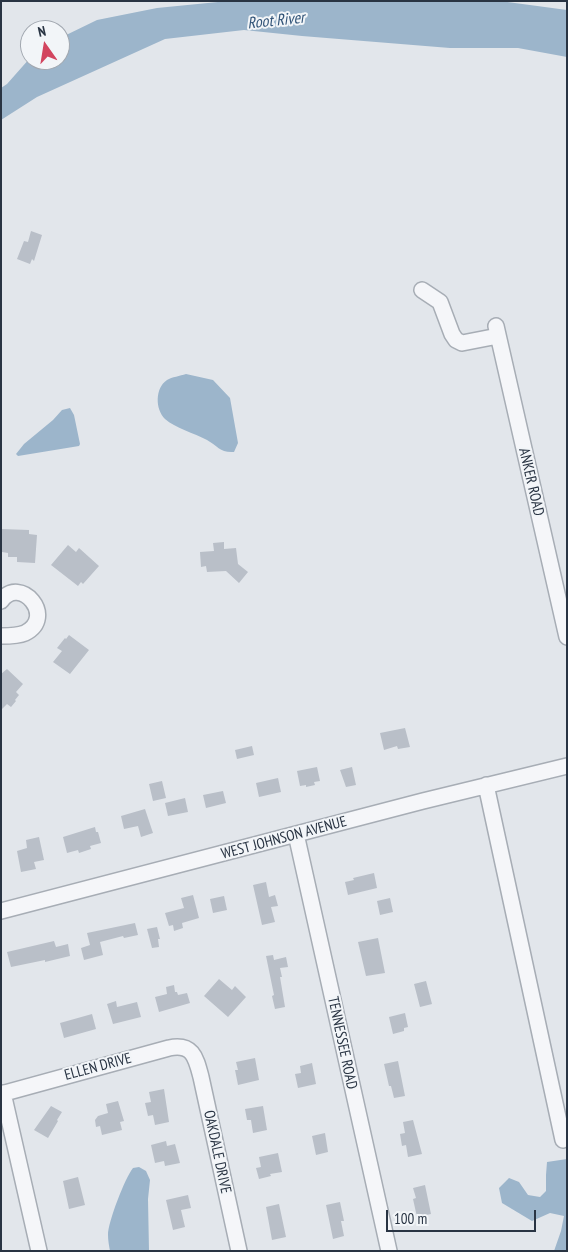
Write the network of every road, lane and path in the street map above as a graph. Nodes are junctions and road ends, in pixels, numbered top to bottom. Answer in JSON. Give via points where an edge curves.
{"nodes":[{"id":1,"x":422,"y":290,"type":"dead end"},
{"id":2,"x":1,"y":601,"type":"edge"},
{"id":3,"x":1,"y":636,"type":"edge"},
{"id":4,"x":567,"y":638,"type":"edge"},
{"id":5,"x":567,"y":766,"type":"edge"},
{"id":6,"x":486,"y":785,"type":"junction"},
{"id":7,"x":296,"y":834,"type":"junction"},
{"id":8,"x":1,"y":911,"type":"edge"},
{"id":9,"x":194,"y":1055,"type":"joint"},
{"id":10,"x":2,"y":1093,"type":"edge"},
{"id":11,"x":563,"y":1140,"type":"dead end"},
{"id":12,"x":39,"y":1251,"type":"edge"},
{"id":13,"x":238,"y":1251,"type":"edge"},
{"id":14,"x":389,"y":1251,"type":"edge"}],
"edges":[{"from":1,"to":4,"type":"street","name":"ANKER ROAD","via":[[440,302],[456,340],[462,343],[497,331]]},
{"from":2,"to":3,"type":"street","via":[[13,593],[24,594],[32,599],[37,615],[32,628],[23,634]]},
{"from":5,"to":6,"type":"street","name":"WEST JOHNSON AVENUE"},
{"from":6,"to":7,"type":"street","name":"WEST JOHNSON AVENUE"},
{"from":6,"to":11,"type":"street"},
{"from":7,"to":8,"type":"street","name":"WEST JOHNSON AVENUE"},
{"from":7,"to":14,"type":"street","name":"TENNESSEE ROAD"},
{"from":9,"to":10,"type":"street","name":"ELLEN DRIVE","via":[[181,1047],[169,1048]]},
{"from":9,"to":13,"type":"street","name":"OAKDALE DRIVE"},
{"from":10,"to":12,"type":"street"}]}
